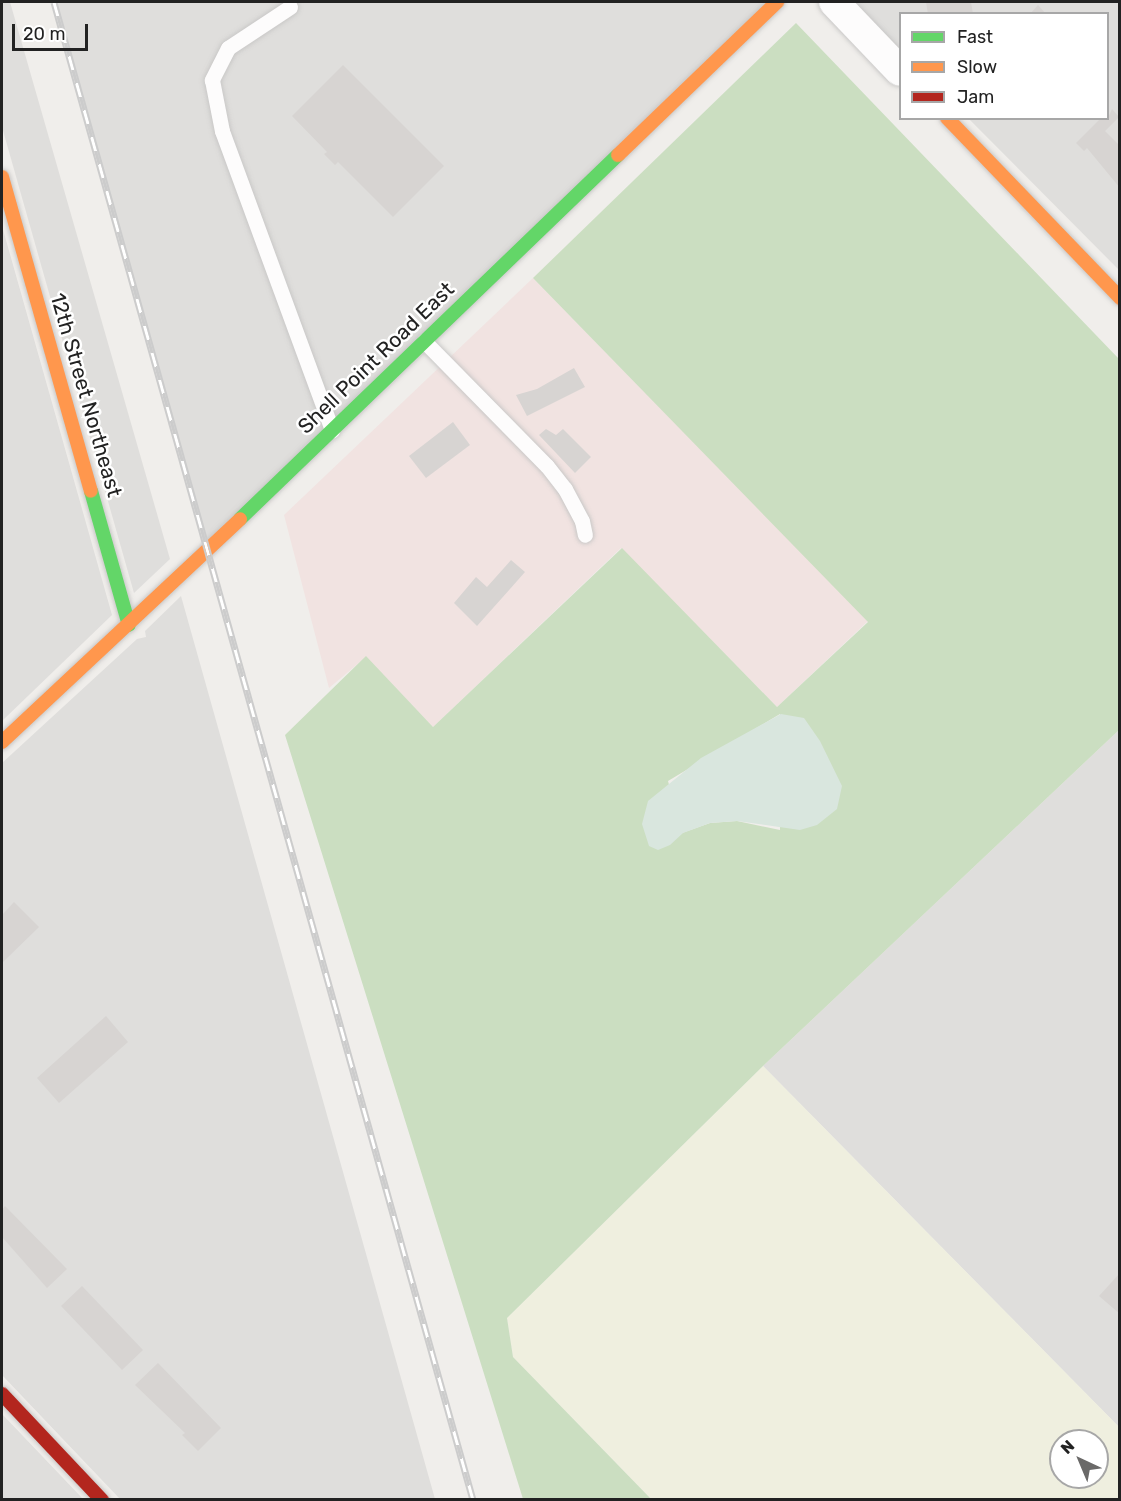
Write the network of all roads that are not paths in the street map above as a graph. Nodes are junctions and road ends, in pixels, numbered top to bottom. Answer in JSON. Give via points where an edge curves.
{"nodes":[{"id":1,"x":777,"y":2,"type":"edge"},
{"id":2,"x":834,"y":2,"type":"edge"},
{"id":3,"x":290,"y":7,"type":"dead end"},
{"id":4,"x":899,"y":70,"type":"edge"},
{"id":5,"x":948,"y":120,"type":"edge"},
{"id":6,"x":2,"y":177,"type":"edge"},
{"id":7,"x":1119,"y":298,"type":"edge"},
{"id":8,"x":424,"y":341,"type":"junction"},
{"id":9,"x":332,"y":430,"type":"junction"},
{"id":10,"x":585,"y":535,"type":"dead end"},
{"id":11,"x":129,"y":625,"type":"junction"},
{"id":12,"x":2,"y":742,"type":"edge"},
{"id":13,"x":2,"y":1394,"type":"edge"},
{"id":14,"x":102,"y":1500,"type":"edge"}],
"edges":[{"from":1,"to":8,"type":"street","name":"Shell Point Road East"},
{"from":2,"to":4,"type":"street"},
{"from":3,"to":9,"type":"lane","via":[[228,48],[212,80],[222,131]]},
{"from":5,"to":7,"type":"street"},
{"from":6,"to":11,"type":"street","name":"12th Street Northeast"},
{"from":8,"to":9,"type":"street","name":"Shell Point Road East"},
{"from":8,"to":10,"type":"lane","via":[[547,466],[565,489]]},
{"from":9,"to":11,"type":"street","name":"Shell Point Road East"},
{"from":11,"to":12,"type":"street","name":"Shell Point Road East"},
{"from":13,"to":14,"type":"street"}]}
